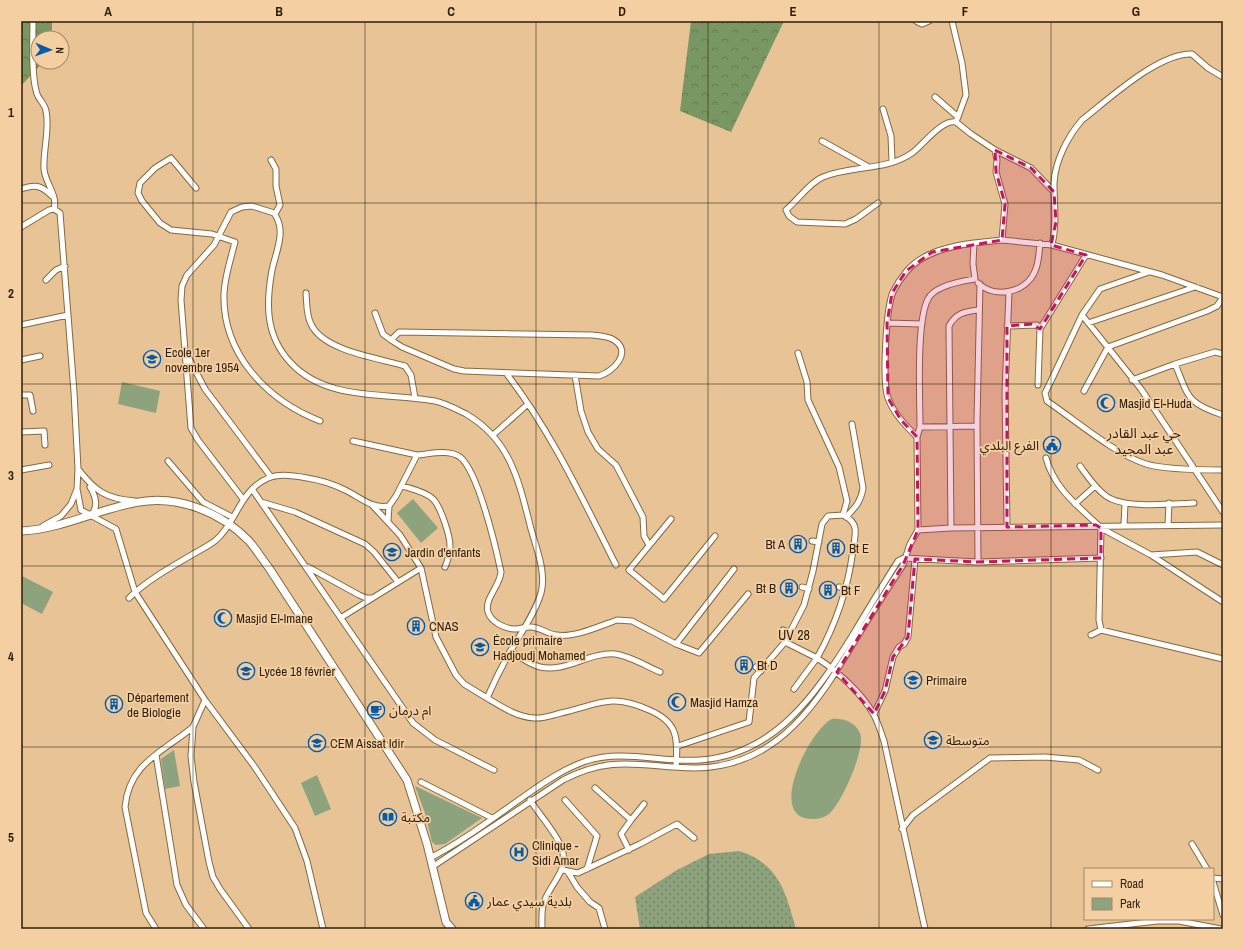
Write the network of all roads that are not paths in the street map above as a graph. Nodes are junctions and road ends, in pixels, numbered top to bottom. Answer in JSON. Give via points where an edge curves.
{"nodes":[{"id":1,"x":33,"y":21,"type":"edge"},
{"id":2,"x":916,"y":21,"type":"edge"},
{"id":3,"x":929,"y":21,"type":"edge"},
{"id":4,"x":952,"y":21,"type":"edge"},
{"id":5,"x":1223,"y":77,"type":"edge"},
{"id":6,"x":935,"y":97,"type":"dead end"},
{"id":7,"x":883,"y":109,"type":"dead end"},
{"id":8,"x":957,"y":119,"type":"junction"},
{"id":9,"x":822,"y":141,"type":"dead end"},
{"id":10,"x":995,"y":150,"type":"junction"},
{"id":11,"x":271,"y":160,"type":"dead end"},
{"id":12,"x":892,"y":162,"type":"junction"},
{"id":13,"x":867,"y":166,"type":"junction"},
{"id":14,"x":196,"y":188,"type":"dead end"},
{"id":15,"x":21,"y":189,"type":"edge"},
{"id":16,"x":1054,"y":192,"type":"junction"},
{"id":17,"x":55,"y":199,"type":"junction"},
{"id":18,"x":878,"y":203,"type":"dead end"},
{"id":19,"x":54,"y":209,"type":"junction"},
{"id":20,"x":275,"y":214,"type":"junction"},
{"id":21,"x":21,"y":227,"type":"edge"},
{"id":22,"x":219,"y":236,"type":"junction"},
{"id":23,"x":1002,"y":240,"type":"junction"},
{"id":24,"x":974,"y":243,"type":"junction"},
{"id":25,"x":1040,"y":243,"type":"junction"},
{"id":26,"x":1052,"y":245,"type":"junction"},
{"id":27,"x":1086,"y":255,"type":"junction"},
{"id":28,"x":65,"y":266,"type":"junction"},
{"id":29,"x":1150,"y":272,"type":"junction"},
{"id":30,"x":975,"y":279,"type":"junction"},
{"id":31,"x":46,"y":280,"type":"dead end"},
{"id":32,"x":980,"y":284,"type":"junction"},
{"id":33,"x":1195,"y":287,"type":"junction"},
{"id":34,"x":1009,"y":292,"type":"junction"},
{"id":35,"x":306,"y":293,"type":"dead end"},
{"id":36,"x":1223,"y":297,"type":"edge"},
{"id":37,"x":978,"y":310,"type":"junction"},
{"id":38,"x":375,"y":313,"type":"dead end"},
{"id":39,"x":68,"y":314,"type":"junction"},
{"id":40,"x":1082,"y":315,"type":"junction"},
{"id":41,"x":887,"y":323,"type":"junction"},
{"id":42,"x":1088,"y":323,"type":"junction"},
{"id":43,"x":922,"y":324,"type":"junction"},
{"id":44,"x":21,"y":325,"type":"edge"},
{"id":45,"x":1007,"y":326,"type":"junction"},
{"id":46,"x":1040,"y":329,"type":"junction"},
{"id":47,"x":391,"y":340,"type":"junction"},
{"id":48,"x":1108,"y":347,"type":"junction"},
{"id":49,"x":184,"y":349,"type":"junction"},
{"id":50,"x":798,"y":353,"type":"dead end"},
{"id":51,"x":1223,"y":354,"type":"edge"},
{"id":52,"x":40,"y":356,"type":"dead end"},
{"id":53,"x":21,"y":360,"type":"edge"},
{"id":54,"x":1175,"y":364,"type":"junction"},
{"id":55,"x":506,"y":373,"type":"junction"},
{"id":56,"x":575,"y":375,"type":"junction"},
{"id":57,"x":1132,"y":380,"type":"junction"},
{"id":58,"x":1038,"y":385,"type":"dead end"},
{"id":59,"x":1084,"y":391,"type":"dead end"},
{"id":60,"x":21,"y":395,"type":"edge"},
{"id":61,"x":415,"y":398,"type":"junction"},
{"id":62,"x":528,"y":404,"type":"junction"},
{"id":63,"x":33,"y":411,"type":"dead end"},
{"id":64,"x":1223,"y":415,"type":"edge"},
{"id":65,"x":320,"y":421,"type":"dead end"},
{"id":66,"x":852,"y":424,"type":"dead end"},
{"id":67,"x":950,"y":426,"type":"junction"},
{"id":68,"x":978,"y":426,"type":"junction"},
{"id":69,"x":920,"y":427,"type":"junction"},
{"id":70,"x":21,"y":432,"type":"edge"},
{"id":71,"x":493,"y":435,"type":"junction"},
{"id":72,"x":917,"y":438,"type":"junction"},
{"id":73,"x":353,"y":441,"type":"dead end"},
{"id":74,"x":45,"y":445,"type":"dead end"},
{"id":75,"x":417,"y":455,"type":"junction"},
{"id":76,"x":1046,"y":458,"type":"dead end"},
{"id":77,"x":168,"y":461,"type":"dead end"},
{"id":78,"x":49,"y":466,"type":"dead end"},
{"id":79,"x":1080,"y":466,"type":"dead end"},
{"id":80,"x":78,"y":469,"type":"junction"},
{"id":81,"x":21,"y":470,"type":"edge"},
{"id":82,"x":1194,"y":470,"type":"junction"},
{"id":83,"x":1223,"y":470,"type":"edge"},
{"id":84,"x":271,"y":477,"type":"junction"},
{"id":85,"x":88,"y":482,"type":"junction"},
{"id":86,"x":402,"y":486,"type":"junction"},
{"id":87,"x":1094,"y":486,"type":"junction"},
{"id":88,"x":77,"y":489,"type":"junction"},
{"id":89,"x":252,"y":489,"type":"junction"},
{"id":90,"x":243,"y":499,"type":"junction"},
{"id":91,"x":139,"y":502,"type":"junction"},
{"id":92,"x":261,"y":502,"type":"junction"},
{"id":93,"x":1169,"y":503,"type":"junction"},
{"id":94,"x":1194,"y":503,"type":"dead end"},
{"id":95,"x":1075,"y":504,"type":"junction"},
{"id":96,"x":1125,"y":504,"type":"junction"},
{"id":97,"x":372,"y":506,"type":"junction"},
{"id":98,"x":389,"y":506,"type":"junction"},
{"id":99,"x":1223,"y":512,"type":"edge"},
{"id":100,"x":91,"y":515,"type":"junction"},
{"id":101,"x":845,"y":516,"type":"junction"},
{"id":102,"x":232,"y":517,"type":"junction"},
{"id":103,"x":671,"y":519,"type":"dead end"},
{"id":104,"x":388,"y":521,"type":"junction"},
{"id":105,"x":228,"y":525,"type":"junction"},
{"id":106,"x":1124,"y":525,"type":"junction"},
{"id":107,"x":1168,"y":525,"type":"junction"},
{"id":108,"x":1223,"y":525,"type":"edge"},
{"id":109,"x":21,"y":526,"type":"edge"},
{"id":110,"x":1098,"y":526,"type":"junction"},
{"id":111,"x":978,"y":527,"type":"junction"},
{"id":112,"x":1007,"y":527,"type":"junction"},
{"id":113,"x":951,"y":528,"type":"junction"},
{"id":114,"x":918,"y":530,"type":"junction"},
{"id":115,"x":28,"y":531,"type":"edge"},
{"id":116,"x":715,"y":536,"type":"dead end"},
{"id":117,"x":812,"y":541,"type":"dead end"},
{"id":118,"x":819,"y":542,"type":"junction"},
{"id":119,"x":649,"y":545,"type":"junction"},
{"id":120,"x":1151,"y":555,"type":"junction"},
{"id":121,"x":904,"y":558,"type":"junction"},
{"id":122,"x":1101,"y":558,"type":"junction"},
{"id":123,"x":915,"y":559,"type":"junction"},
{"id":124,"x":978,"y":562,"type":"junction"},
{"id":125,"x":616,"y":565,"type":"dead end"},
{"id":126,"x":1223,"y":565,"type":"edge"},
{"id":127,"x":306,"y":566,"type":"junction"},
{"id":128,"x":445,"y":567,"type":"dead end"},
{"id":129,"x":421,"y":568,"type":"junction"},
{"id":130,"x":734,"y":569,"type":"dead end"},
{"id":131,"x":398,"y":582,"type":"junction"},
{"id":132,"x":802,"y":587,"type":"dead end"},
{"id":133,"x":839,"y":587,"type":"dead end"},
{"id":134,"x":846,"y":588,"type":"junction"},
{"id":135,"x":809,"y":589,"type":"junction"},
{"id":136,"x":135,"y":592,"type":"junction"},
{"id":137,"x":748,"y":594,"type":"dead end"},
{"id":138,"x":129,"y":598,"type":"dead end"},
{"id":139,"x":373,"y":598,"type":"junction"},
{"id":140,"x":1223,"y":602,"type":"edge"},
{"id":141,"x":342,"y":617,"type":"junction"},
{"id":142,"x":524,"y":628,"type":"junction"},
{"id":143,"x":783,"y":630,"type":"dead end"},
{"id":144,"x":1101,"y":630,"type":"junction"},
{"id":145,"x":790,"y":633,"type":"junction"},
{"id":146,"x":1091,"y":635,"type":"dead end"},
{"id":147,"x":785,"y":642,"type":"junction"},
{"id":148,"x":676,"y":644,"type":"junction"},
{"id":149,"x":510,"y":651,"type":"junction"},
{"id":150,"x":817,"y":658,"type":"junction"},
{"id":151,"x":1223,"y":659,"type":"edge"},
{"id":152,"x":756,"y":667,"type":"dead end"},
{"id":153,"x":832,"y":668,"type":"junction"},
{"id":154,"x":761,"y":671,"type":"junction"},
{"id":155,"x":660,"y":672,"type":"dead end"},
{"id":156,"x":837,"y":672,"type":"junction"},
{"id":157,"x":794,"y":689,"type":"dead end"},
{"id":158,"x":487,"y":698,"type":"junction"},
{"id":159,"x":205,"y":700,"type":"junction"},
{"id":160,"x":874,"y":714,"type":"junction"},
{"id":161,"x":193,"y":727,"type":"junction"},
{"id":162,"x":678,"y":746,"type":"junction"},
{"id":163,"x":156,"y":754,"type":"junction"},
{"id":164,"x":677,"y":759,"type":"junction"},
{"id":165,"x":676,"y":766,"type":"junction"},
{"id":166,"x":494,"y":770,"type":"dead end"},
{"id":167,"x":1098,"y":770,"type":"dead end"},
{"id":168,"x":421,"y":782,"type":"dead end"},
{"id":169,"x":595,"y":788,"type":"dead end"},
{"id":170,"x":527,"y":795,"type":"junction"},
{"id":171,"x":565,"y":800,"type":"dead end"},
{"id":172,"x":531,"y":802,"type":"junction"},
{"id":173,"x":644,"y":804,"type":"dead end"},
{"id":174,"x":492,"y":818,"type":"junction"},
{"id":175,"x":631,"y":820,"type":"junction"},
{"id":176,"x":902,"y":829,"type":"junction"},
{"id":177,"x":694,"y":838,"type":"dead end"},
{"id":178,"x":1192,"y":844,"type":"dead end"},
{"id":179,"x":629,"y":850,"type":"junction"},
{"id":180,"x":430,"y":858,"type":"junction"},
{"id":181,"x":432,"y":867,"type":"junction"},
{"id":182,"x":1206,"y":868,"type":"edge"},
{"id":183,"x":587,"y":869,"type":"junction"},
{"id":184,"x":565,"y":871,"type":"junction"},
{"id":185,"x":1214,"y":885,"type":"edge"},
{"id":186,"x":1223,"y":915,"type":"edge"},
{"id":187,"x":446,"y":925,"type":"edge"},
{"id":188,"x":156,"y":929,"type":"edge"},
{"id":189,"x":204,"y":929,"type":"edge"},
{"id":190,"x":249,"y":929,"type":"edge"},
{"id":191,"x":323,"y":929,"type":"edge"},
{"id":192,"x":452,"y":929,"type":"edge"},
{"id":193,"x":542,"y":929,"type":"edge"},
{"id":194,"x":605,"y":929,"type":"edge"},
{"id":195,"x":925,"y":929,"type":"edge"},
{"id":196,"x":1088,"y":929,"type":"edge"},
{"id":197,"x":1221,"y":929,"type":"edge"}],
"edges":[{"from":1,"to":17,"type":"street","via":[[36,82],[38,95],[46,110],[44,170]]},
{"from":2,"to":3,"type":"street","via":[[922,24]]},
{"from":4,"to":8,"type":"street","via":[[966,86],[966,95]]},
{"from":5,"to":16,"type":"street","via":[[1192,54],[1184,54],[1152,66],[1082,120],[1073,130],[1059,159]]},
{"from":6,"to":8,"type":"street"},
{"from":7,"to":12,"type":"street","via":[[890,136]]},
{"from":8,"to":10,"type":"street","via":[[971,134]]},
{"from":8,"to":12,"type":"street","via":[[947,122],[912,154]]},
{"from":9,"to":13,"type":"street"},
{"from":10,"to":16,"type":"street","via":[[1031,168]]},
{"from":10,"to":23,"type":"street","via":[[996,172],[1005,204]]},
{"from":11,"to":20,"type":"street","via":[[276,169],[280,204]]},
{"from":12,"to":13,"type":"street"},
{"from":13,"to":18,"type":"street","via":[[821,178],[786,210],[786,213],[797,222],[846,224]]},
{"from":14,"to":22,"type":"street","via":[[172,158],[155,168],[140,183],[138,193],[166,228]]},
{"from":15,"to":17,"type":"street","via":[[38,185]]},
{"from":16,"to":26,"type":"street","via":[[1056,222]]},
{"from":17,"to":19,"type":"street"},
{"from":19,"to":21,"type":"street"},
{"from":19,"to":28,"type":"street","via":[[58,210],[62,218]]},
{"from":20,"to":22,"type":"street","via":[[264,208],[242,207],[232,212]]},
{"from":20,"to":61,"type":"street","via":[[281,226],[267,309],[277,342],[289,361],[307,378],[332,387],[358,393]]},
{"from":22,"to":49,"type":"street","via":[[207,254],[187,275],[182,286]]},
{"from":22,"to":65,"type":"street","via":[[235,242],[224,294],[231,335],[238,355],[263,386],[276,397]]},
{"from":23,"to":24,"type":"street"},
{"from":23,"to":25,"type":"street"},
{"from":24,"to":30,"type":"street"},
{"from":24,"to":41,"type":"street","via":[[932,252],[906,271],[892,293]]},
{"from":25,"to":26,"type":"street"},
{"from":25,"to":34,"type":"street","via":[[1036,270],[1028,283]]},
{"from":26,"to":27,"type":"street"},
{"from":27,"to":29,"type":"street"},
{"from":27,"to":46,"type":"street"},
{"from":28,"to":31,"type":"street","via":[[56,270]]},
{"from":28,"to":39,"type":"street"},
{"from":29,"to":33,"type":"street"},
{"from":29,"to":40,"type":"street","via":[[1100,289]]},
{"from":30,"to":32,"type":"street"},
{"from":30,"to":43,"type":"street","via":[[940,288],[928,298]]},
{"from":32,"to":34,"type":"street","via":[[996,292]]},
{"from":32,"to":37,"type":"street"},
{"from":33,"to":36,"type":"street"},
{"from":33,"to":42,"type":"street"},
{"from":34,"to":45,"type":"street"},
{"from":35,"to":61,"type":"street","via":[[311,325],[320,334],[338,348],[405,366],[411,375]]},
{"from":36,"to":48,"type":"street","via":[[1217,306],[1207,312]]},
{"from":37,"to":67,"type":"street","via":[[958,314],[950,326]]},
{"from":37,"to":68,"type":"street"},
{"from":38,"to":47,"type":"street","via":[[383,334]]},
{"from":39,"to":44,"type":"street"},
{"from":39,"to":80,"type":"street"},
{"from":40,"to":42,"type":"street"},
{"from":40,"to":82,"type":"street","via":[[1045,393],[1047,401],[1122,453],[1147,464]]},
{"from":41,"to":43,"type":"street"},
{"from":41,"to":72,"type":"street","via":[[885,375],[888,398],[901,420]]},
{"from":42,"to":48,"type":"street"},
{"from":43,"to":69,"type":"street"},
{"from":45,"to":46,"type":"street","via":[[1032,324]]},
{"from":45,"to":112,"type":"street"},
{"from":46,"to":58,"type":"street"},
{"from":47,"to":55,"type":"street","via":[[454,369]]},
{"from":47,"to":56,"type":"street","via":[[399,332],[592,335],[613,339],[621,347],[619,362],[606,374]]},
{"from":48,"to":57,"type":"street"},
{"from":48,"to":59,"type":"street"},
{"from":49,"to":84,"type":"street","via":[[205,389]]},
{"from":49,"to":90,"type":"street","via":[[191,428]]},
{"from":50,"to":101,"type":"street","via":[[806,377],[808,400],[839,467],[847,501]]},
{"from":51,"to":54,"type":"street","via":[[1215,352]]},
{"from":52,"to":53,"type":"street"},
{"from":54,"to":57,"type":"street"},
{"from":54,"to":64,"type":"street","via":[[1190,399],[1201,408]]},
{"from":55,"to":56,"type":"street"},
{"from":55,"to":62,"type":"street"},
{"from":56,"to":119,"type":"street","via":[[581,411],[588,432],[598,449],[616,465],[643,516],[644,536]]},
{"from":57,"to":82,"type":"street","via":[[1141,389]]},
{"from":60,"to":63,"type":"street","via":[[30,395]]},
{"from":61,"to":71,"type":"street","via":[[436,401],[457,409],[480,422]]},
{"from":62,"to":71,"type":"street"},
{"from":62,"to":125,"type":"street","via":[[575,485]]},
{"from":66,"to":101,"type":"street","via":[[863,488],[862,498]]},
{"from":67,"to":68,"type":"street"},
{"from":67,"to":69,"type":"street"},
{"from":67,"to":113,"type":"street"},
{"from":68,"to":111,"type":"street"},
{"from":69,"to":72,"type":"street"},
{"from":70,"to":74,"type":"street","via":[[44,431]]},
{"from":71,"to":142,"type":"street","via":[[515,472],[542,576],[542,589]]},
{"from":72,"to":114,"type":"street"},
{"from":73,"to":75,"type":"street"},
{"from":75,"to":86,"type":"street"},
{"from":75,"to":142,"type":"street","via":[[441,452],[452,454],[459,457],[470,471],[485,512],[501,572],[500,581],[489,601],[489,614],[508,629]]},
{"from":76,"to":95,"type":"street","via":[[1059,488]]},
{"from":77,"to":102,"type":"street","via":[[203,502]]},
{"from":78,"to":81,"type":"street"},
{"from":79,"to":87,"type":"street"},
{"from":80,"to":85,"type":"street"},
{"from":80,"to":88,"type":"street"},
{"from":82,"to":83,"type":"street"},
{"from":82,"to":99,"type":"street"},
{"from":84,"to":89,"type":"street"},
{"from":84,"to":97,"type":"street","via":[[288,476],[321,481],[345,490]]},
{"from":85,"to":91,"type":"street","via":[[98,491],[111,497]]},
{"from":85,"to":100,"type":"street","via":[[96,502]]},
{"from":86,"to":98,"type":"street"},
{"from":86,"to":128,"type":"street","via":[[427,495],[438,506],[449,536],[449,556]]},
{"from":87,"to":95,"type":"street"},
{"from":87,"to":96,"type":"street","via":[[1107,498]]},
{"from":88,"to":100,"type":"street","via":[[81,510]]},
{"from":88,"to":115,"type":"street","via":[[71,504],[61,516]]},
{"from":89,"to":90,"type":"street"},
{"from":89,"to":92,"type":"street"},
{"from":90,"to":102,"type":"street"},
{"from":91,"to":100,"type":"street"},
{"from":91,"to":105,"type":"street","via":[[164,500],[193,506]]},
{"from":92,"to":127,"type":"street"},
{"from":92,"to":131,"type":"street","via":[[295,512],[359,541],[374,552]]},
{"from":93,"to":94,"type":"street"},
{"from":93,"to":96,"type":"street"},
{"from":93,"to":107,"type":"street"},
{"from":95,"to":110,"type":"street"},
{"from":96,"to":106,"type":"street"},
{"from":97,"to":98,"type":"street"},
{"from":97,"to":104,"type":"street"},
{"from":98,"to":104,"type":"street"},
{"from":100,"to":115,"type":"street"},
{"from":100,"to":136,"type":"street","via":[[116,530]]},
{"from":101,"to":118,"type":"street","via":[[828,516],[822,524]]},
{"from":101,"to":134,"type":"street","via":[[853,522],[855,529]]},
{"from":102,"to":105,"type":"street"},
{"from":103,"to":119,"type":"street"},
{"from":104,"to":129,"type":"street"},
{"from":105,"to":136,"type":"street","via":[[216,540]]},
{"from":105,"to":180,"type":"street","via":[[249,542],[268,568],[407,780]]},
{"from":106,"to":107,"type":"street"},
{"from":106,"to":110,"type":"street"},
{"from":107,"to":108,"type":"street"},
{"from":109,"to":115,"type":"street"},
{"from":110,"to":112,"type":"street"},
{"from":110,"to":120,"type":"street"},
{"from":110,"to":122,"type":"street"},
{"from":111,"to":112,"type":"street"},
{"from":111,"to":113,"type":"street"},
{"from":111,"to":124,"type":"street"},
{"from":113,"to":114,"type":"street"},
{"from":114,"to":121,"type":"street"},
{"from":116,"to":119,"type":"street","via":[[664,599],[628,570]]},
{"from":117,"to":118,"type":"street"},
{"from":118,"to":135,"type":"street"},
{"from":120,"to":126,"type":"street","via":[[1197,552]]},
{"from":120,"to":140,"type":"street"},
{"from":121,"to":123,"type":"street"},
{"from":121,"to":153,"type":"street","via":[[898,562]]},
{"from":121,"to":156,"type":"street","via":[[903,565]]},
{"from":122,"to":124,"type":"street"},
{"from":122,"to":144,"type":"street"},
{"from":123,"to":124,"type":"street"},
{"from":123,"to":160,"type":"street","via":[[908,637],[894,657],[885,691]]},
{"from":127,"to":139,"type":"street","via":[[359,595]]},
{"from":127,"to":141,"type":"street"},
{"from":129,"to":131,"type":"street"},
{"from":129,"to":158,"type":"street","via":[[436,637],[446,658],[464,684]]},
{"from":130,"to":148,"type":"street"},
{"from":131,"to":139,"type":"street"},
{"from":132,"to":135,"type":"street"},
{"from":133,"to":134,"type":"street"},
{"from":134,"to":150,"type":"street"},
{"from":135,"to":145,"type":"street"},
{"from":136,"to":138,"type":"street"},
{"from":136,"to":159,"type":"street"},
{"from":137,"to":148,"type":"street","via":[[699,653]]},
{"from":139,"to":141,"type":"street"},
{"from":141,"to":166,"type":"street","via":[[414,723],[435,740]]},
{"from":142,"to":148,"type":"street","via":[[532,626],[556,636],[625,620],[632,621]]},
{"from":142,"to":149,"type":"street"},
{"from":143,"to":145,"type":"street"},
{"from":144,"to":146,"type":"street"},
{"from":144,"to":151,"type":"street"},
{"from":145,"to":147,"type":"street"},
{"from":147,"to":150,"type":"street"},
{"from":147,"to":154,"type":"street"},
{"from":149,"to":155,"type":"street","via":[[538,667],[550,669],[614,654],[628,657]]},
{"from":149,"to":158,"type":"street"},
{"from":150,"to":153,"type":"street"},
{"from":150,"to":157,"type":"street"},
{"from":152,"to":154,"type":"street"},
{"from":153,"to":156,"type":"street"},
{"from":153,"to":164,"type":"street","via":[[805,704],[765,739],[727,756],[699,760]]},
{"from":154,"to":162,"type":"street","via":[[754,678],[748,722]]},
{"from":156,"to":160,"type":"street"},
{"from":156,"to":165,"type":"street","via":[[813,707],[772,745],[730,763],[707,767]]},
{"from":158,"to":162,"type":"street","via":[[522,716],[536,719],[609,700],[632,702],[658,713],[672,724]]},
{"from":159,"to":161,"type":"street"},
{"from":159,"to":191,"type":"street","via":[[254,766],[295,828],[307,861]]},
{"from":160,"to":176,"type":"street","via":[[884,741]]},
{"from":161,"to":163,"type":"street"},
{"from":161,"to":190,"type":"street","via":[[191,756],[194,782],[213,877]]},
{"from":162,"to":164,"type":"street"},
{"from":163,"to":188,"type":"street","via":[[145,762],[135,776],[127,792],[126,807],[146,913]]},
{"from":163,"to":189,"type":"street","via":[[177,885],[186,905]]},
{"from":164,"to":165,"type":"street"},
{"from":164,"to":170,"type":"street","via":[[634,756],[594,759],[561,772]]},
{"from":165,"to":172,"type":"street","via":[[631,763],[596,766],[563,780]]},
{"from":167,"to":176,"type":"street","via":[[1079,760],[1045,757],[990,758],[913,815]]},
{"from":168,"to":174,"type":"street"},
{"from":169,"to":175,"type":"street"},
{"from":170,"to":172,"type":"street"},
{"from":170,"to":174,"type":"street"},
{"from":171,"to":183,"type":"street","via":[[597,836]]},
{"from":172,"to":181,"type":"street"},
{"from":172,"to":184,"type":"street","via":[[562,847]]},
{"from":173,"to":175,"type":"street"},
{"from":174,"to":180,"type":"street"},
{"from":175,"to":179,"type":"street","via":[[621,834]]},
{"from":176,"to":195,"type":"street"},
{"from":177,"to":179,"type":"street","via":[[677,824]]},
{"from":178,"to":182,"type":"street"},
{"from":179,"to":183,"type":"street"},
{"from":180,"to":181,"type":"street"},
{"from":181,"to":187,"type":"street"},
{"from":183,"to":184,"type":"street","via":[[578,873]]},
{"from":184,"to":193,"type":"street","via":[[554,881],[544,903]]},
{"from":184,"to":194,"type":"street","via":[[590,902],[599,908]]},
{"from":185,"to":186,"type":"street"},
{"from":187,"to":192,"type":"street"},
{"from":196,"to":197,"type":"street","via":[[1157,920],[1179,921]]}]}
